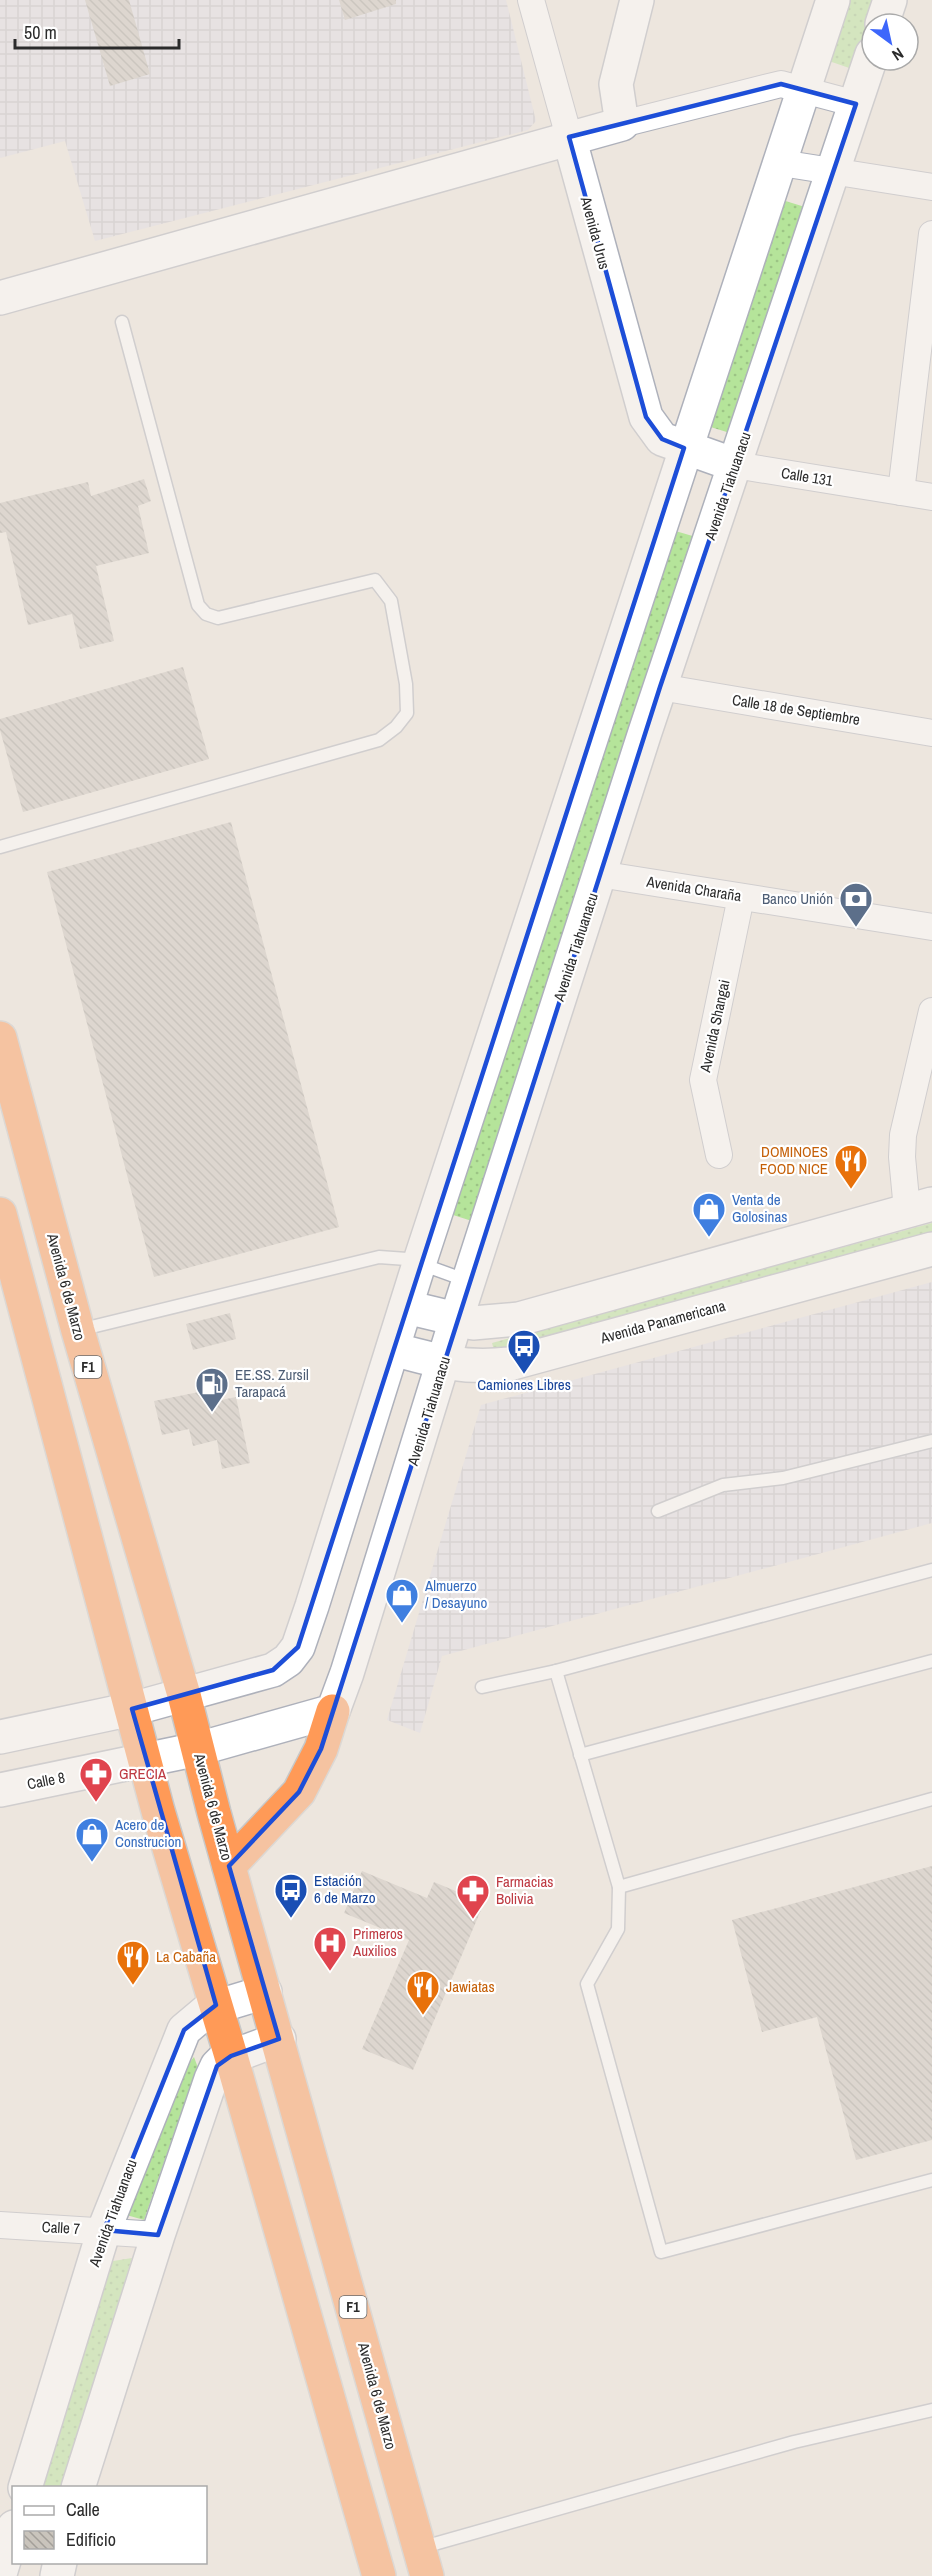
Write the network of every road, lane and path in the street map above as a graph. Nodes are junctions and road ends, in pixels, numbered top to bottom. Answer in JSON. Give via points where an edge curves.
{"nodes":[{"id":1,"x":531,"y":0,"type":"edge"},
{"id":2,"x":637,"y":0,"type":"edge"},
{"id":3,"x":833,"y":0,"type":"edge"},
{"id":4,"x":866,"y":72,"type":"edge"},
{"id":5,"x":804,"y":89,"type":"junction"},
{"id":6,"x":856,"y":104,"type":"junction"},
{"id":7,"x":622,"y":124,"type":"junction"},
{"id":8,"x":569,"y":137,"type":"junction"},
{"id":9,"x":781,"y":163,"type":"junction"},
{"id":10,"x":834,"y":172,"type":"junction"},
{"id":11,"x":932,"y":187,"type":"edge"},
{"id":12,"x":932,"y":234,"type":"edge"},
{"id":13,"x":0,"y":298,"type":"edge"},
{"id":14,"x":122,"y":322,"type":"dead end"},
{"id":15,"x":684,"y":448,"type":"junction"},
{"id":16,"x":735,"y":465,"type":"junction"},
{"id":17,"x":901,"y":492,"type":"junction"},
{"id":18,"x":932,"y":496,"type":"edge"},
{"id":19,"x":660,"y":687,"type":"junction"},
{"id":20,"x":932,"y":733,"type":"edge"},
{"id":21,"x":0,"y":847,"type":"edge"},
{"id":22,"x":599,"y":873,"type":"junction"},
{"id":23,"x":741,"y":897,"type":"junction"},
{"id":24,"x":932,"y":927,"type":"edge"},
{"id":25,"x":932,"y":1011,"type":"edge"},
{"id":26,"x":0,"y":1038,"type":"edge"},
{"id":27,"x":719,"y":1155,"type":"dead end"},
{"id":28,"x":920,"y":1207,"type":"edge"},
{"id":29,"x":0,"y":1214,"type":"edge"},
{"id":30,"x":932,"y":1249,"type":"edge"},
{"id":31,"x":418,"y":1264,"type":"junction"},
{"id":32,"x":468,"y":1281,"type":"junction"},
{"id":33,"x":406,"y":1307,"type":"junction"},
{"id":34,"x":456,"y":1320,"type":"junction"},
{"id":35,"x":78,"y":1331,"type":"junction"},
{"id":36,"x":393,"y":1349,"type":"junction"},
{"id":37,"x":444,"y":1363,"type":"junction"},
{"id":38,"x":932,"y":1441,"type":"edge"},
{"id":39,"x":658,"y":1511,"type":"dead end"},
{"id":40,"x":932,"y":1570,"type":"edge"},
{"id":41,"x":932,"y":1661,"type":"edge"},
{"id":42,"x":556,"y":1671,"type":"junction"},
{"id":43,"x":482,"y":1687,"type":"dead end"},
{"id":44,"x":184,"y":1695,"type":"junction"},
{"id":45,"x":132,"y":1709,"type":"junction"},
{"id":46,"x":333,"y":1711,"type":"junction"},
{"id":47,"x":0,"y":1737,"type":"edge"},
{"id":48,"x":198,"y":1749,"type":"junction"},
{"id":49,"x":580,"y":1755,"type":"junction"},
{"id":50,"x":146,"y":1761,"type":"junction"},
{"id":51,"x":0,"y":1790,"type":"edge"},
{"id":52,"x":932,"y":1799,"type":"edge"},
{"id":53,"x":229,"y":1866,"type":"junction"},
{"id":54,"x":619,"y":1887,"type":"junction"},
{"id":55,"x":264,"y":1992,"type":"junction"},
{"id":56,"x":216,"y":2007,"type":"junction"},
{"id":57,"x":279,"y":2039,"type":"junction"},
{"id":58,"x":231,"y":2056,"type":"junction"},
{"id":59,"x":932,"y":2180,"type":"edge"},
{"id":60,"x":0,"y":2225,"type":"edge"},
{"id":61,"x":104,"y":2230,"type":"junction"},
{"id":62,"x":158,"y":2235,"type":"junction"},
{"id":63,"x":932,"y":2410,"type":"edge"},
{"id":64,"x":25,"y":2486,"type":"edge"},
{"id":65,"x":78,"y":2486,"type":"edge"},
{"id":66,"x":12,"y":2535,"type":"edge"},
{"id":67,"x":423,"y":2562,"type":"edge"},
{"id":68,"x":0,"y":2574,"type":"edge"},
{"id":69,"x":379,"y":2576,"type":"edge"}],
"edges":[{"from":1,"to":8,"type":"street","name":"Avenida Urus"},
{"from":2,"to":7,"type":"main road","via":[[616,84]]},
{"from":3,"to":5,"type":"main road"},
{"from":4,"to":6,"type":"main road","name":"Avenida Tiahuanacu"},
{"from":5,"to":6,"type":"street"},
{"from":5,"to":7,"type":"street","via":[[781,84],[758,88]]},
{"from":5,"to":9,"type":"main road"},
{"from":6,"to":10,"type":"main road","name":"Avenida Tiahuanacu"},
{"from":7,"to":8,"type":"main road"},
{"from":8,"to":13,"type":"main road"},
{"from":8,"to":15,"type":"main road","name":"Avenida Urus","via":[[646,417],[662,439]]},
{"from":9,"to":10,"type":"street"},
{"from":9,"to":15,"type":"main road"},
{"from":10,"to":11,"type":"street"},
{"from":10,"to":16,"type":"main road","name":"Avenida Tiahuanacu"},
{"from":12,"to":17,"type":"street"},
{"from":14,"to":21,"type":"lane","via":[[198,605],[206,614],[218,618],[375,580],[392,601],[407,712],[379,740]]},
{"from":15,"to":16,"type":"main road","name":"Calle 131"},
{"from":15,"to":31,"type":"main road"},
{"from":16,"to":17,"type":"street","name":"Calle 131"},
{"from":16,"to":19,"type":"main road","name":"Avenida Tiahuanacu"},
{"from":17,"to":18,"type":"street","name":"Calle 131"},
{"from":19,"to":20,"type":"street","name":"Calle 18 de Septiembre"},
{"from":19,"to":22,"type":"main road","name":"Avenida Tiahuanacu"},
{"from":22,"to":23,"type":"street","name":"Avenida Charaña"},
{"from":22,"to":32,"type":"main road","name":"Avenida Tiahuanacu"},
{"from":23,"to":24,"type":"street","name":"Avenida Charaña"},
{"from":23,"to":27,"type":"street","name":"Avenida Shangai","via":[[704,1080]]},
{"from":25,"to":28,"type":"street","via":[[903,1135],[902,1157]]},
{"from":26,"to":35,"type":"highway","name":"Avenida 6 de Marzo","number":"F1"},
{"from":28,"to":34,"type":"main road","via":[[519,1318],[484,1323]]},
{"from":29,"to":45,"type":"highway"},
{"from":30,"to":37,"type":"main road","name":"Avenida Panamericana","via":[[509,1364],[478,1367]]},
{"from":31,"to":32,"type":"lane"},
{"from":31,"to":33,"type":"main road"},
{"from":31,"to":35,"type":"lane","via":[[379,1257]]},
{"from":32,"to":34,"type":"main road","name":"Avenida Tiahuanacu"},
{"from":33,"to":34,"type":"main road"},
{"from":33,"to":36,"type":"main road"},
{"from":34,"to":37,"type":"main road","name":"Avenida Tiahuanacu"},
{"from":35,"to":44,"type":"highway","name":"Avenida 6 de Marzo","number":"F1"},
{"from":36,"to":37,"type":"main road","name":"Avenida Panamericana"},
{"from":36,"to":44,"type":"main road","via":[[298,1647],[273,1670]]},
{"from":37,"to":46,"type":"main road","name":"Avenida Tiahuanacu"},
{"from":38,"to":39,"type":"lane","via":[[783,1478],[723,1485]]},
{"from":40,"to":42,"type":"lane"},
{"from":41,"to":49,"type":"lane"},
{"from":42,"to":43,"type":"lane"},
{"from":42,"to":49,"type":"lane"},
{"from":44,"to":45,"type":"main road"},
{"from":44,"to":48,"type":"highway","name":"Avenida 6 de Marzo","number":"F1"},
{"from":45,"to":47,"type":"main road"},
{"from":45,"to":50,"type":"highway"},
{"from":46,"to":48,"type":"main road"},
{"from":46,"to":53,"type":"highway","via":[[321,1749],[299,1792]]},
{"from":48,"to":50,"type":"main road","name":"Calle 8"},
{"from":48,"to":53,"type":"highway","name":"Avenida 6 de Marzo","number":"F1"},
{"from":49,"to":54,"type":"lane"},
{"from":50,"to":51,"type":"main road","name":"Calle 8"},
{"from":50,"to":56,"type":"highway"},
{"from":52,"to":54,"type":"lane"},
{"from":53,"to":55,"type":"highway","name":"Avenida 6 de Marzo","number":"F1"},
{"from":54,"to":59,"type":"lane","via":[[618,1929],[586,1984],[661,2252]]},
{"from":55,"to":56,"type":"main road","name":"Avenida Tiahuanacu"},
{"from":55,"to":57,"type":"highway","name":"Avenida 6 de Marzo","number":"F1"},
{"from":56,"to":58,"type":"highway"},
{"from":56,"to":61,"type":"main road","name":"Avenida Tiahuanacu","via":[[184,2030]]},
{"from":57,"to":58,"type":"main road"},
{"from":57,"to":67,"type":"highway","name":"Avenida 6 de Marzo","number":"F1"},
{"from":58,"to":62,"type":"main road","via":[[217,2066],[211,2079]]},
{"from":58,"to":69,"type":"highway"},
{"from":60,"to":61,"type":"street","name":"Calle 7"},
{"from":61,"to":62,"type":"street","name":"Calle 7"},
{"from":61,"to":64,"type":"main road","name":"Avenida Tiahuanacu"},
{"from":62,"to":65,"type":"main road"},
{"from":63,"to":67,"type":"lane","via":[[794,2442]]},
{"from":66,"to":68,"type":"main road"}]}
